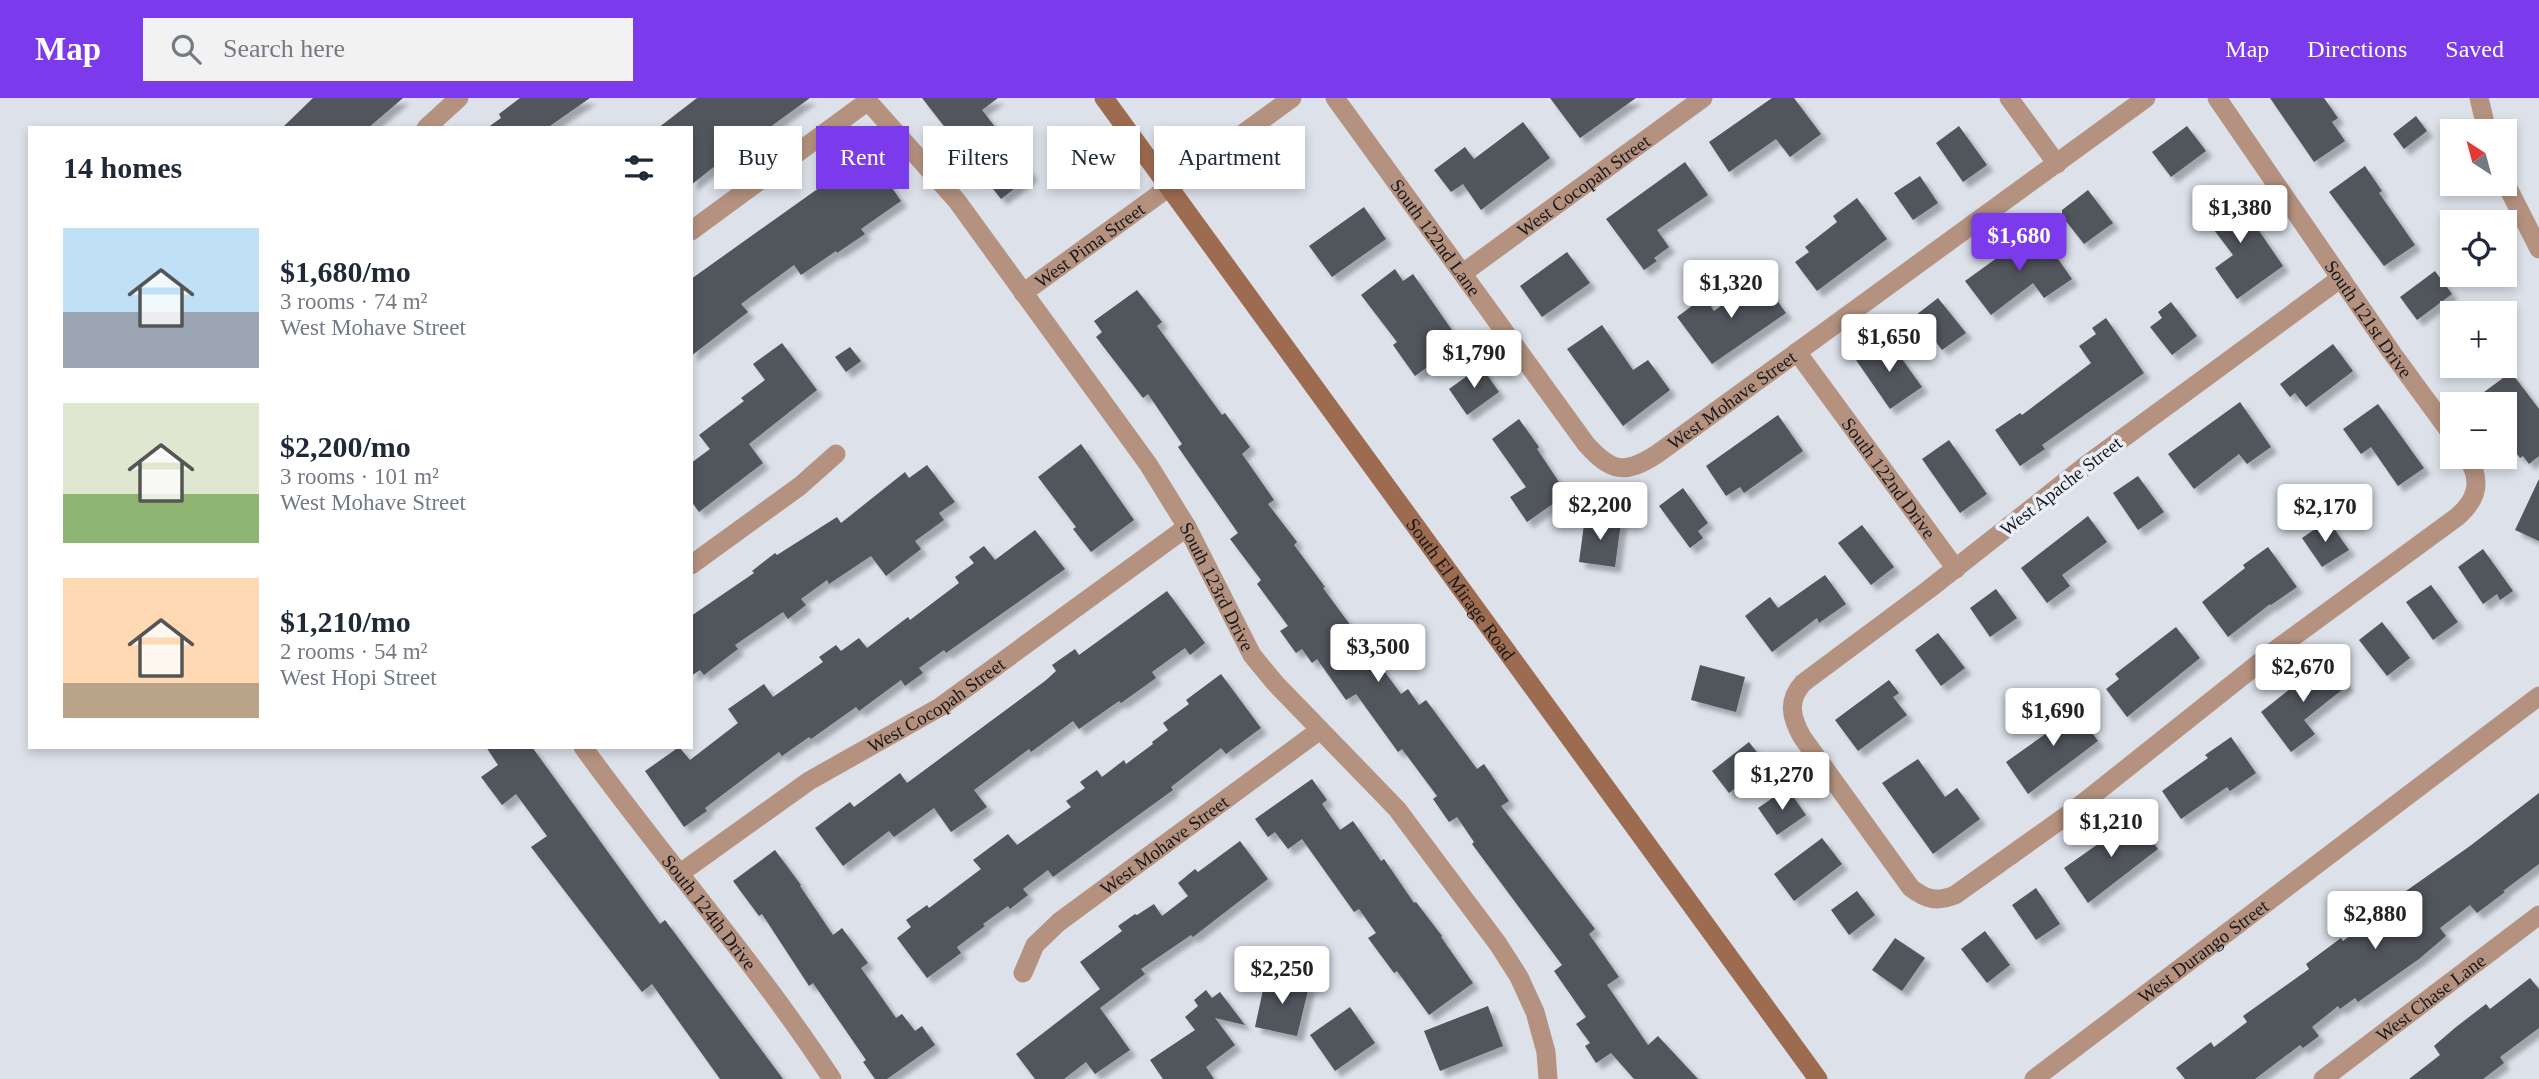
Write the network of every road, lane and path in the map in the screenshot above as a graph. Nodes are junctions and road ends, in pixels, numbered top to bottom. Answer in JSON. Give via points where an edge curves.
{"nodes":[{"id":1,"x":459,"y":98,"type":"edge"},
{"id":2,"x":1104,"y":98,"type":"edge"},
{"id":3,"x":1292,"y":98,"type":"edge"},
{"id":4,"x":1335,"y":98,"type":"edge"},
{"id":5,"x":1703,"y":98,"type":"edge"},
{"id":6,"x":2009,"y":98,"type":"edge"},
{"id":7,"x":2146,"y":98,"type":"edge"},
{"id":8,"x":2217,"y":98,"type":"edge"},
{"id":9,"x":2479,"y":98,"type":"edge"},
{"id":10,"x":866,"y":100,"type":"edge"},
{"id":11,"x":2484,"y":119,"type":"edge"},
{"id":12,"x":428,"y":126,"type":"edge"},
{"id":13,"x":1253,"y":126,"type":"edge"},
{"id":14,"x":2057,"y":163,"type":"junction"},
{"id":15,"x":1154,"y":166,"type":"edge"},
{"id":16,"x":1166,"y":189,"type":"edge"},
{"id":17,"x":1170,"y":189,"type":"edge"},
{"id":18,"x":2511,"y":196,"type":"edge"},
{"id":19,"x":693,"y":230,"type":"edge"},
{"id":20,"x":2539,"y":249,"type":"edge"},
{"id":21,"x":1463,"y":273,"type":"junction"},
{"id":22,"x":2342,"y":278,"type":"junction"},
{"id":23,"x":1023,"y":293,"type":"junction"},
{"id":24,"x":1797,"y":352,"type":"junction"},
{"id":25,"x":2440,"y":418,"type":"edge"},
{"id":26,"x":836,"y":454,"type":"dead end"},
{"id":27,"x":1618,"y":469,"type":"joint"},
{"id":28,"x":2473,"y":469,"type":"edge"},
{"id":29,"x":1187,"y":527,"type":"junction"},
{"id":30,"x":693,"y":564,"type":"edge"},
{"id":31,"x":1955,"y":569,"type":"junction"},
{"id":32,"x":2539,"y":696,"type":"edge"},
{"id":33,"x":1320,"y":730,"type":"junction"},
{"id":34,"x":585,"y":749,"type":"edge"},
{"id":35,"x":679,"y":874,"type":"junction"},
{"id":36,"x":2539,"y":915,"type":"edge"},
{"id":37,"x":1023,"y":973,"type":"dead end"},
{"id":38,"x":832,"y":1079,"type":"edge"},
{"id":39,"x":1548,"y":1079,"type":"edge"},
{"id":40,"x":1818,"y":1079,"type":"edge"},
{"id":41,"x":2034,"y":1079,"type":"edge"},
{"id":42,"x":2322,"y":1079,"type":"edge"}],
"edges":[{"from":1,"to":12,"type":"street"},
{"from":2,"to":15,"type":"main road","name":"South El Mirage Road"},
{"from":3,"to":13,"type":"street","name":"West Pima Street"},
{"from":4,"to":21,"type":"street","name":"South 122nd Lane"},
{"from":5,"to":21,"type":"street","name":"West Cocopah Street"},
{"from":6,"to":14,"type":"street"},
{"from":7,"to":14,"type":"street","name":"West Mohave Street"},
{"from":8,"to":22,"type":"street","name":"South 121st Drive"},
{"from":9,"to":11,"type":"street"},
{"from":10,"to":19,"type":"street"},
{"from":10,"to":23,"type":"street","name":"South 123rd Drive","via":[[957,201]]},
{"from":14,"to":24,"type":"street","name":"West Mohave Street"},
{"from":16,"to":23,"type":"street","name":"West Pima Street"},
{"from":17,"to":40,"type":"main road","name":"South El Mirage Road"},
{"from":18,"to":20,"type":"street"},
{"from":21,"to":27,"type":"street","name":"South 122nd Lane","via":[[1586,443]]},
{"from":22,"to":25,"type":"street","name":"South 121st Drive"},
{"from":22,"to":31,"type":"street","name":"West Apache Street","via":[[2085,466]]},
{"from":23,"to":29,"type":"street","name":"South 123rd Drive","via":[[1148,464]]},
{"from":24,"to":27,"type":"street","name":"West Mohave Street","via":[[1645,462]]},
{"from":24,"to":31,"type":"street","name":"South 122nd Drive"},
{"from":26,"to":30,"type":"street","via":[[800,486]]},
{"from":28,"to":31,"type":"street","name":"West Apache Street","via":[[2477,488],[2457,517],[2274,651],[2073,811],[1964,889],[1931,900],[1904,879],[1802,737],[1791,703],[1803,683]]},
{"from":29,"to":33,"type":"street","name":"South 123rd Drive","via":[[1252,655]]},
{"from":29,"to":35,"type":"street","name":"West Cocopah Street","via":[[940,707],[809,781]]},
{"from":32,"to":41,"type":"street","name":"West Durango Street"},
{"from":33,"to":37,"type":"street","name":"West Mohave Street","via":[[1059,922],[1035,945]]},
{"from":33,"to":39,"type":"street","name":"South 123rd Drive","via":[[1404,818],[1509,961],[1535,1012]]},
{"from":34,"to":35,"type":"street","name":"South 124th Drive"},
{"from":35,"to":38,"type":"street","name":"South 124th Drive","via":[[752,964]]},
{"from":36,"to":42,"type":"street","name":"West Chase Lane"}]}
